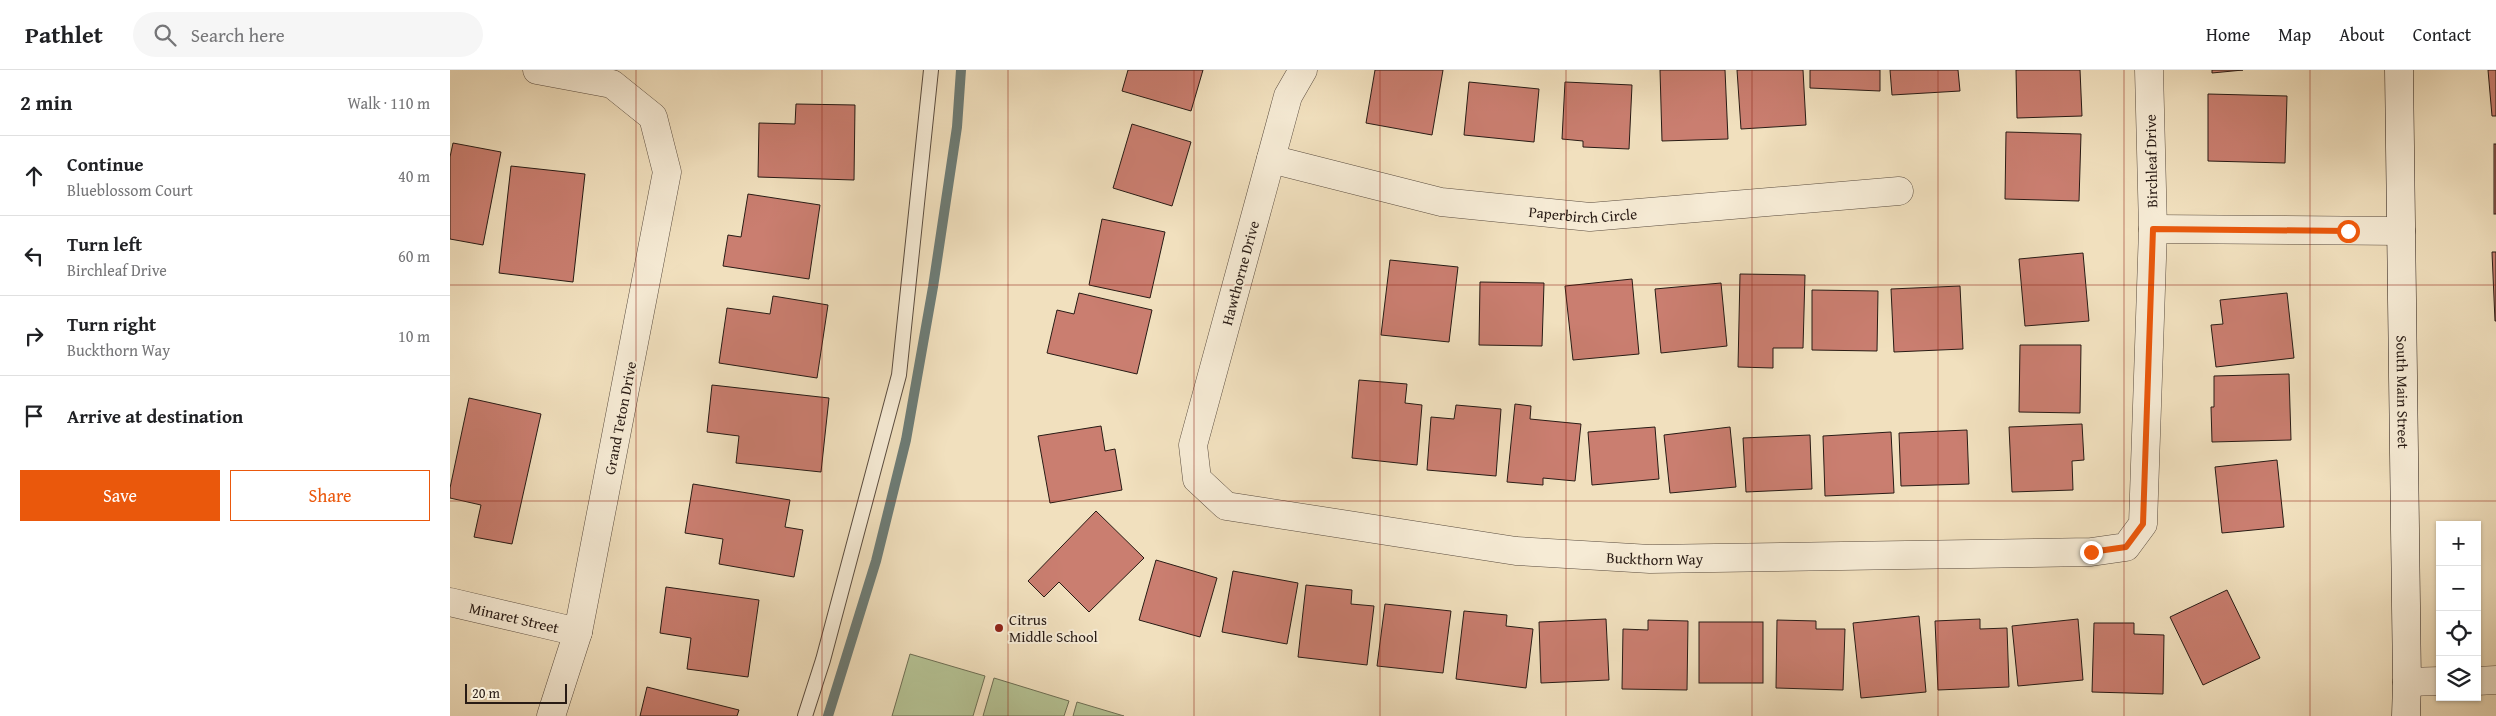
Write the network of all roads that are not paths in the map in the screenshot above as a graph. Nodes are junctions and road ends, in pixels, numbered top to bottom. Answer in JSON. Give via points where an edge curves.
{"nodes":[{"id":1,"x":537,"y":70,"type":"edge"},
{"id":2,"x":931,"y":70,"type":"edge"},
{"id":3,"x":1303,"y":70,"type":"edge"},
{"id":4,"x":2149,"y":70,"type":"edge"},
{"id":5,"x":2399,"y":70,"type":"edge"},
{"id":6,"x":1271,"y":159,"type":"junction"},
{"id":7,"x":1899,"y":191,"type":"dead end"},
{"id":8,"x":2153,"y":229,"type":"junction"},
{"id":9,"x":2401,"y":231,"type":"junction"},
{"id":10,"x":1197,"y":479,"type":"joint"},
{"id":11,"x":2126,"y":547,"type":"joint"},
{"id":12,"x":450,"y":602,"type":"edge"},
{"id":13,"x":578,"y":632,"type":"junction"},
{"id":14,"x":2481,"y":680,"type":"edge"},
{"id":15,"x":2496,"y":680,"type":"edge"},
{"id":16,"x":2436,"y":681,"type":"edge"},
{"id":17,"x":2407,"y":682,"type":"junction"},
{"id":18,"x":551,"y":716,"type":"edge"},
{"id":19,"x":805,"y":716,"type":"edge"},
{"id":20,"x":2406,"y":716,"type":"edge"}],
"edges":[{"from":1,"to":13,"type":"street","name":"Grand Teton Drive","via":[[612,84],[653,117],[667,172]]},
{"from":2,"to":19,"type":"lane","via":[[900,375]]},
{"from":3,"to":6,"type":"street","name":"Hawthorne Drive","via":[[1288,96]]},
{"from":4,"to":8,"type":"street","name":"Birchleaf Drive"},
{"from":5,"to":9,"type":"street","name":"South Main Street"},
{"from":6,"to":7,"type":"street","name":"Paperbirch Circle","via":[[1441,202],[1590,218]]},
{"from":6,"to":10,"type":"street","name":"Hawthorne Drive","via":[[1193,445]]},
{"from":8,"to":9,"type":"street"},
{"from":8,"to":11,"type":"street","name":"Birchleaf Drive","via":[[2143,524]]},
{"from":9,"to":17,"type":"street","name":"South Main Street"},
{"from":10,"to":11,"type":"street","name":"Buckthorn Way","via":[[1226,506],[1516,551],[1650,559],[2081,552]]},
{"from":12,"to":13,"type":"street","name":"Minaret Street"},
{"from":13,"to":18,"type":"street","name":"Grand Teton Drive"},
{"from":14,"to":15,"type":"street"},
{"from":16,"to":17,"type":"street"},
{"from":17,"to":20,"type":"street","name":"South Main Street"}]}
